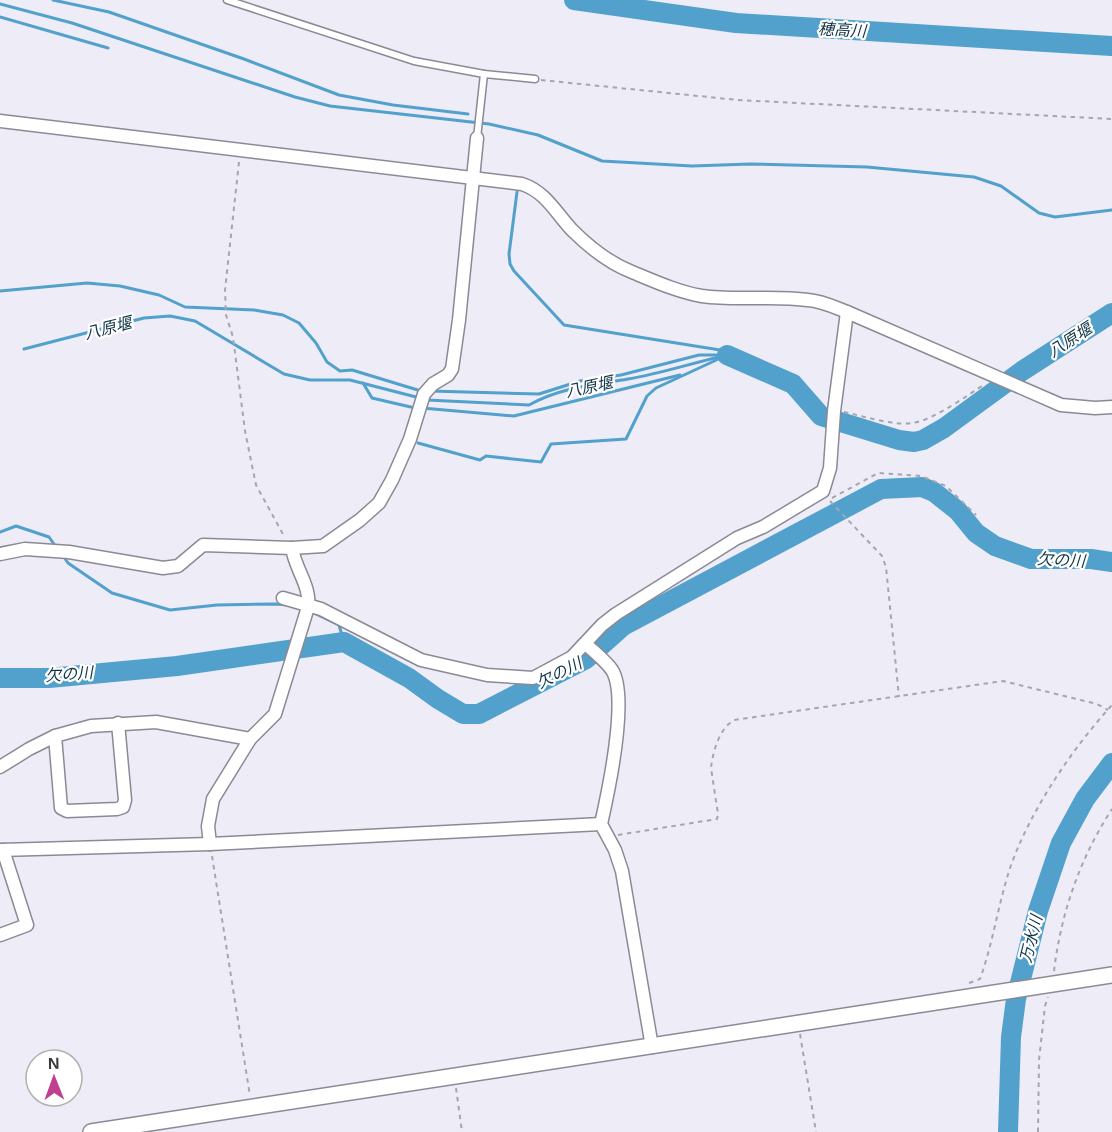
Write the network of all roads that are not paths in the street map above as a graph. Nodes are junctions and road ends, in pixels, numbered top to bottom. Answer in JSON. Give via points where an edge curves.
{"nodes":[{"id":1,"x":227,"y":0,"type":"edge"},
{"id":2,"x":484,"y":74,"type":"junction"},
{"id":3,"x":535,"y":79,"type":"road end"},
{"id":4,"x":0,"y":121,"type":"edge"},
{"id":5,"x":477,"y":133,"type":"joint"},
{"id":6,"x":472,"y":178,"type":"junction"},
{"id":7,"x":847,"y":312,"type":"junction"},
{"id":8,"x":1112,"y":407,"type":"edge"},
{"id":9,"x":292,"y":548,"type":"junction"},
{"id":10,"x":0,"y":554,"type":"edge"},
{"id":11,"x":284,"y":598,"type":"dead end"},
{"id":12,"x":307,"y":609,"type":"junction"},
{"id":13,"x":588,"y":646,"type":"junction"},
{"id":14,"x":118,"y":723,"type":"junction"},
{"id":15,"x":55,"y":736,"type":"junction"},
{"id":16,"x":250,"y":739,"type":"junction"},
{"id":17,"x":0,"y":767,"type":"edge"},
{"id":18,"x":601,"y":824,"type":"junction"},
{"id":19,"x":210,"y":844,"type":"junction"},
{"id":20,"x":2,"y":850,"type":"edge"},
{"id":21,"x":0,"y":935,"type":"edge"},
{"id":22,"x":1112,"y":975,"type":"edge"},
{"id":23,"x":652,"y":1047,"type":"junction"},
{"id":24,"x":91,"y":1132,"type":"edge"}],
"edges":[{"from":1,"to":2,"type":"lane","via":[[414,61]]},
{"from":2,"to":3,"type":"lane"},
{"from":2,"to":5,"type":"lane"},
{"from":4,"to":6,"type":"street"},
{"from":5,"to":6,"type":"street"},
{"from":6,"to":7,"type":"street","via":[[522,184],[539,191],[571,229],[604,257],[681,291],[722,298],[807,300]]},
{"from":6,"to":9,"type":"street","via":[[452,369],[427,389],[392,480],[372,511],[323,546]]},
{"from":7,"to":8,"type":"street","via":[[1061,405]]},
{"from":7,"to":13,"type":"street","via":[[830,468],[823,491],[738,538],[616,614],[602,625]]},
{"from":9,"to":10,"type":"street","via":[[203,545],[178,566],[163,568],[69,552],[25,549]]},
{"from":9,"to":12,"type":"street","via":[[307,589]]},
{"from":11,"to":12,"type":"street"},
{"from":12,"to":13,"type":"street","via":[[421,660],[487,675],[533,678]]},
{"from":12,"to":16,"type":"street","via":[[275,714]]},
{"from":13,"to":18,"type":"street","via":[[612,669],[618,698],[613,766]]},
{"from":14,"to":15,"type":"street"},
{"from":14,"to":15,"type":"street","via":[[125,800],[123,807],[117,809],[61,808]]},
{"from":14,"to":16,"type":"street","via":[[156,722]]},
{"from":15,"to":17,"type":"street"},
{"from":16,"to":19,"type":"street","via":[[213,799],[208,826]]},
{"from":18,"to":19,"type":"street"},
{"from":18,"to":23,"type":"street","via":[[624,878]]},
{"from":19,"to":20,"type":"street"},
{"from":20,"to":21,"type":"street","via":[[27,925]]},
{"from":22,"to":23,"type":"street"},
{"from":23,"to":24,"type":"street"}]}
